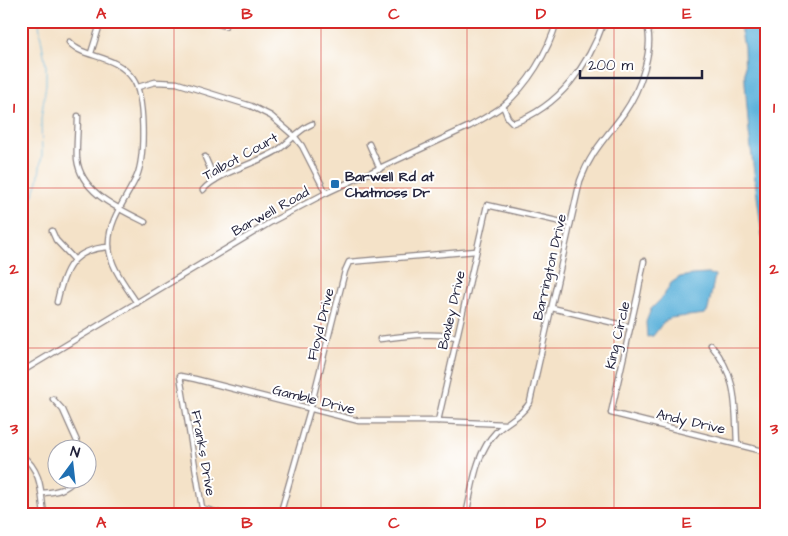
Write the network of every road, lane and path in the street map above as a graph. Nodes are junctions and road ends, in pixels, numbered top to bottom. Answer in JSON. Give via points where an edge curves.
{"nodes":[{"id":1,"x":101,"y":21,"type":"edge"},
{"id":2,"x":208,"y":21,"type":"edge"},
{"id":3,"x":557,"y":21,"type":"edge"},
{"id":4,"x":604,"y":21,"type":"edge"},
{"id":5,"x":645,"y":21,"type":"edge"},
{"id":6,"x":224,"y":26,"type":"dead end"},
{"id":7,"x":69,"y":42,"type":"dead end"},
{"id":8,"x":91,"y":53,"type":"junction"},
{"id":9,"x":138,"y":87,"type":"junction"},
{"id":10,"x":503,"y":106,"type":"junction"},
{"id":11,"x":78,"y":116,"type":"dead end"},
{"id":12,"x":312,"y":124,"type":"dead end"},
{"id":13,"x":294,"y":136,"type":"junction"},
{"id":14,"x":368,"y":144,"type":"dead end"},
{"id":15,"x":205,"y":158,"type":"dead end"},
{"id":16,"x":380,"y":169,"type":"junction"},
{"id":17,"x":215,"y":180,"type":"junction"},
{"id":18,"x":203,"y":190,"type":"dead end"},
{"id":19,"x":326,"y":193,"type":"junction"},
{"id":20,"x":120,"y":209,"type":"junction"},
{"id":21,"x":145,"y":222,"type":"dead end"},
{"id":22,"x":570,"y":224,"type":"junction"},
{"id":23,"x":52,"y":231,"type":"dead end"},
{"id":24,"x":108,"y":247,"type":"junction"},
{"id":25,"x":476,"y":252,"type":"junction"},
{"id":26,"x":74,"y":259,"type":"junction"},
{"id":27,"x":644,"y":261,"type":"dead end"},
{"id":28,"x":57,"y":302,"type":"dead end"},
{"id":29,"x":137,"y":303,"type":"junction"},
{"id":30,"x":552,"y":308,"type":"junction"},
{"id":31,"x":631,"y":327,"type":"junction"},
{"id":32,"x":457,"y":337,"type":"junction"},
{"id":33,"x":380,"y":339,"type":"dead end"},
{"id":34,"x":711,"y":345,"type":"dead end"},
{"id":35,"x":21,"y":372,"type":"edge"},
{"id":36,"x":180,"y":376,"type":"joint"},
{"id":37,"x":53,"y":399,"type":"dead end"},
{"id":38,"x":310,"y":410,"type":"junction"},
{"id":39,"x":611,"y":413,"type":"joint"},
{"id":40,"x":438,"y":421,"type":"junction"},
{"id":41,"x":505,"y":424,"type":"junction"},
{"id":42,"x":76,"y":438,"type":"edge"},
{"id":43,"x":737,"y":444,"type":"junction"},
{"id":44,"x":767,"y":452,"type":"edge"},
{"id":45,"x":23,"y":458,"type":"edge"},
{"id":46,"x":65,"y":488,"type":"edge"},
{"id":47,"x":42,"y":493,"type":"junction"},
{"id":48,"x":44,"y":515,"type":"edge"},
{"id":49,"x":226,"y":515,"type":"edge"},
{"id":50,"x":280,"y":515,"type":"edge"},
{"id":51,"x":466,"y":515,"type":"edge"}],
"edges":[{"from":1,"to":8,"type":"street"},
{"from":2,"to":6,"type":"street"},
{"from":3,"to":10,"type":"street","name":"Barwell Road","via":[[534,70]]},
{"from":4,"to":10,"type":"street","via":[[588,56],[557,97],[513,122]]},
{"from":5,"to":22,"type":"street","name":"Barrington Drive","via":[[650,34],[649,51],[636,91],[588,162]]},
{"from":7,"to":8,"type":"street","via":[[77,49]]},
{"from":8,"to":9,"type":"street","via":[[122,67]]},
{"from":9,"to":13,"type":"street","via":[[177,82],[262,111]]},
{"from":9,"to":20,"type":"street","via":[[142,108],[140,161],[138,173]]},
{"from":10,"to":16,"type":"street","name":"Barwell Road","via":[[470,126]]},
{"from":11,"to":20,"type":"street","via":[[77,153],[82,175],[95,193]]},
{"from":12,"to":13,"type":"street","name":"Talbot Court"},
{"from":13,"to":17,"type":"street","name":"Talbot Court","via":[[264,158]]},
{"from":13,"to":19,"type":"street","via":[[308,155]]},
{"from":14,"to":16,"type":"street"},
{"from":15,"to":17,"type":"street"},
{"from":16,"to":19,"type":"street","name":"Barwell Road"},
{"from":17,"to":18,"type":"street","name":"Talbot Court"},
{"from":19,"to":29,"type":"street","name":"Barwell Road","via":[[271,222]]},
{"from":20,"to":21,"type":"street"},
{"from":20,"to":24,"type":"street","via":[[110,230]]},
{"from":22,"to":25,"type":"street","name":"Baxley Drive","via":[[487,206]]},
{"from":22,"to":30,"type":"street","name":"Barrington Drive"},
{"from":23,"to":26,"type":"street"},
{"from":24,"to":26,"type":"street","via":[[86,251]]},
{"from":24,"to":29,"type":"street","via":[[114,265]]},
{"from":25,"to":32,"type":"street","name":"Baxley Drive"},
{"from":25,"to":38,"type":"street","name":"Floyd Drive","via":[[349,262]]},
{"from":26,"to":28,"type":"street","via":[[66,271]]},
{"from":27,"to":31,"type":"street","name":"King Circle"},
{"from":29,"to":35,"type":"street","name":"Barwell Road"},
{"from":30,"to":31,"type":"street"},
{"from":30,"to":41,"type":"street","name":"Barrington Drive","via":[[530,402],[522,413]]},
{"from":31,"to":39,"type":"street","name":"King Circle"},
{"from":32,"to":33,"type":"street","via":[[438,333]]},
{"from":32,"to":40,"type":"street","name":"Baxley Drive"},
{"from":34,"to":43,"type":"street","via":[[722,358],[733,387]]},
{"from":36,"to":38,"type":"street","name":"Gamble Drive"},
{"from":36,"to":49,"type":"street","name":"Franks Drive","via":[[202,508]]},
{"from":37,"to":42,"type":"street","via":[[63,410]]},
{"from":38,"to":40,"type":"street","name":"Gamble Drive","via":[[359,422]]},
{"from":38,"to":50,"type":"street","name":"Floyd Drive"},
{"from":39,"to":43,"type":"street","name":"Andy Drive"},
{"from":40,"to":41,"type":"street","name":"Gamble Drive"},
{"from":41,"to":51,"type":"street","name":"Barrington Drive","via":[[482,450]]},
{"from":43,"to":44,"type":"street","name":"Andy Drive"},
{"from":45,"to":47,"type":"street","via":[[37,473]]},
{"from":46,"to":47,"type":"street"},
{"from":47,"to":48,"type":"street"}]}
